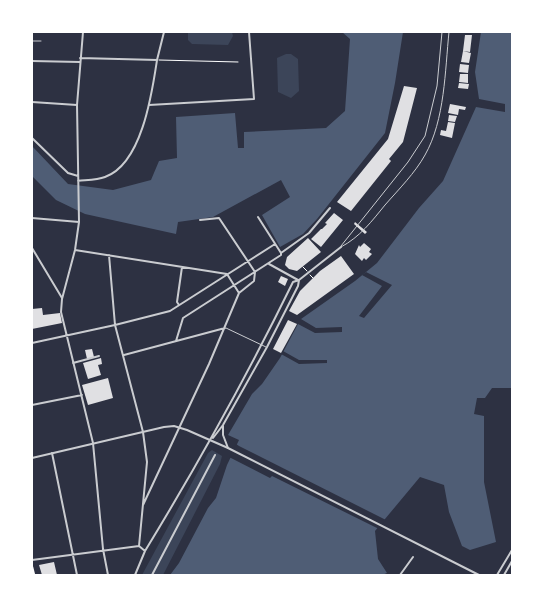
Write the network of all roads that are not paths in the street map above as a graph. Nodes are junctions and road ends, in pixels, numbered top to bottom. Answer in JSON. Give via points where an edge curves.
{"nodes":[{"id":1,"x":83,"y":32,"type":"edge"},
{"id":2,"x":164,"y":32,"type":"edge"},
{"id":3,"x":249,"y":32,"type":"edge"},
{"id":4,"x":442,"y":32,"type":"edge"},
{"id":5,"x":449,"y":32,"type":"edge"},
{"id":6,"x":32,"y":41,"type":"edge"},
{"id":7,"x":41,"y":41,"type":"dead end"},
{"id":8,"x":80,"y":58,"type":"junction"},
{"id":9,"x":157,"y":60,"type":"junction"},
{"id":10,"x":32,"y":61,"type":"edge"},
{"id":11,"x":80,"y":62,"type":"junction"},
{"id":12,"x":32,"y":102,"type":"edge"},
{"id":13,"x":77,"y":105,"type":"junction"},
{"id":14,"x":149,"y":106,"type":"junction"},
{"id":15,"x":32,"y":138,"type":"edge"},
{"id":16,"x":78,"y":176,"type":"junction"},
{"id":17,"x":78,"y":181,"type":"junction"},
{"id":18,"x":330,"y":208,"type":"dead end"},
{"id":19,"x":258,"y":217,"type":"dead end"},
{"id":20,"x":32,"y":218,"type":"edge"},
{"id":21,"x":200,"y":220,"type":"dead end"},
{"id":22,"x":79,"y":222,"type":"junction"},
{"id":23,"x":275,"y":244,"type":"junction"},
{"id":24,"x":340,"y":247,"type":"junction"},
{"id":25,"x":32,"y":248,"type":"edge"},
{"id":26,"x":75,"y":250,"type":"junction"},
{"id":27,"x":281,"y":253,"type":"junction"},
{"id":28,"x":109,"y":255,"type":"junction"},
{"id":29,"x":248,"y":262,"type":"junction"},
{"id":30,"x":269,"y":264,"type":"junction"},
{"id":31,"x":182,"y":267,"type":"junction"},
{"id":32,"x":255,"y":272,"type":"junction"},
{"id":33,"x":226,"y":274,"type":"junction"},
{"id":34,"x":299,"y":280,"type":"junction"},
{"id":35,"x":234,"y":285,"type":"junction"},
{"id":36,"x":239,"y":293,"type":"junction"},
{"id":37,"x":62,"y":299,"type":"junction"},
{"id":38,"x":179,"y":305,"type":"junction"},
{"id":39,"x":115,"y":325,"type":"junction"},
{"id":40,"x":225,"y":328,"type":"junction"},
{"id":41,"x":66,"y":336,"type":"junction"},
{"id":42,"x":176,"y":341,"type":"junction"},
{"id":43,"x":32,"y":343,"type":"edge"},
{"id":44,"x":262,"y":345,"type":"junction"},
{"id":45,"x":267,"y":348,"type":"junction"},
{"id":46,"x":123,"y":355,"type":"junction"},
{"id":47,"x":99,"y":356,"type":"dead end"},
{"id":48,"x":73,"y":363,"type":"junction"},
{"id":49,"x":82,"y":395,"type":"junction"},
{"id":50,"x":32,"y":406,"type":"edge"},
{"id":51,"x":223,"y":425,"type":"junction"},
{"id":52,"x":180,"y":428,"type":"junction"},
{"id":53,"x":143,"y":432,"type":"junction"},
{"id":54,"x":210,"y":441,"type":"junction"},
{"id":55,"x":93,"y":443,"type":"junction"},
{"id":56,"x":228,"y":448,"type":"junction"},
{"id":57,"x":52,"y":453,"type":"junction"},
{"id":58,"x":215,"y":455,"type":"dead end"},
{"id":59,"x":32,"y":458,"type":"edge"},
{"id":60,"x":144,"y":505,"type":"junction"},
{"id":61,"x":139,"y":546,"type":"junction"},
{"id":62,"x":103,"y":549,"type":"junction"},
{"id":63,"x":512,"y":550,"type":"edge"},
{"id":64,"x":145,"y":552,"type":"junction"},
{"id":65,"x":72,"y":554,"type":"junction"},
{"id":66,"x":413,"y":557,"type":"dead end"},
{"id":67,"x":32,"y":560,"type":"edge"},
{"id":68,"x":512,"y":561,"type":"edge"},
{"id":69,"x":32,"y":567,"type":"edge"},
{"id":70,"x":34,"y":575,"type":"edge"},
{"id":71,"x":77,"y":575,"type":"edge"},
{"id":72,"x":108,"y":575,"type":"edge"},
{"id":73,"x":135,"y":575,"type":"edge"},
{"id":74,"x":152,"y":575,"type":"edge"},
{"id":75,"x":400,"y":575,"type":"edge"},
{"id":76,"x":479,"y":575,"type":"edge"},
{"id":77,"x":497,"y":575,"type":"edge"},
{"id":78,"x":504,"y":575,"type":"edge"}],
"edges":[{"from":1,"to":8,"type":"street"},
{"from":2,"to":9,"type":"street"},
{"from":3,"to":14,"type":"street","via":[[254,99]]},
{"from":4,"to":24,"type":"lane","via":[[437,86],[425,136],[408,162]]},
{"from":5,"to":24,"type":"lane","via":[[441,107],[428,150],[366,228],[352,241]]},
{"from":6,"to":7,"type":"lane"},
{"from":8,"to":9,"type":"street"},
{"from":8,"to":11,"type":"street"},
{"from":9,"to":14,"type":"street"},
{"from":10,"to":11,"type":"street"},
{"from":11,"to":13,"type":"street"},
{"from":12,"to":13,"type":"street"},
{"from":13,"to":16,"type":"street"},
{"from":14,"to":17,"type":"street","via":[[144,126],[126,161],[105,177]]},
{"from":15,"to":16,"type":"street","via":[[68,173]]},
{"from":16,"to":17,"type":"street"},
{"from":17,"to":22,"type":"street"},
{"from":18,"to":27,"type":"street","via":[[309,233]]},
{"from":19,"to":23,"type":"street"},
{"from":20,"to":22,"type":"street"},
{"from":21,"to":29,"type":"street","via":[[219,218]]},
{"from":22,"to":26,"type":"street"},
{"from":23,"to":27,"type":"street"},
{"from":23,"to":29,"type":"street"},
{"from":24,"to":34,"type":"street"},
{"from":25,"to":37,"type":"street"},
{"from":26,"to":28,"type":"street"},
{"from":26,"to":37,"type":"street"},
{"from":27,"to":30,"type":"street"},
{"from":28,"to":31,"type":"street"},
{"from":28,"to":39,"type":"street"},
{"from":29,"to":32,"type":"street"},
{"from":29,"to":33,"type":"street"},
{"from":30,"to":32,"type":"street"},
{"from":30,"to":34,"type":"street"},
{"from":31,"to":33,"type":"street"},
{"from":31,"to":38,"type":"street","via":[[177,302]]},
{"from":32,"to":35,"type":"street"},
{"from":32,"to":36,"type":"street","via":[[254,281]]},
{"from":33,"to":35,"type":"street"},
{"from":33,"to":38,"type":"street"},
{"from":34,"to":44,"type":"street","via":[[294,282]]},
{"from":34,"to":45,"type":"street"},
{"from":35,"to":36,"type":"street"},
{"from":35,"to":42,"type":"street","via":[[183,318]]},
{"from":36,"to":40,"type":"street"},
{"from":37,"to":41,"type":"street"},
{"from":38,"to":39,"type":"street","via":[[161,314]]},
{"from":39,"to":41,"type":"street"},
{"from":39,"to":46,"type":"street"},
{"from":40,"to":42,"type":"street"},
{"from":40,"to":44,"type":"lane"},
{"from":40,"to":52,"type":"street"},
{"from":41,"to":43,"type":"street"},
{"from":41,"to":48,"type":"street"},
{"from":42,"to":46,"type":"street"},
{"from":44,"to":45,"type":"lane"},
{"from":44,"to":54,"type":"street"},
{"from":45,"to":51,"type":"street"},
{"from":46,"to":53,"type":"street"},
{"from":47,"to":48,"type":"street"},
{"from":48,"to":49,"type":"street"},
{"from":49,"to":50,"type":"street"},
{"from":49,"to":55,"type":"street"},
{"from":51,"to":54,"type":"street"},
{"from":51,"to":56,"type":"street","via":[[223,435]]},
{"from":52,"to":53,"type":"street","via":[[164,427]]},
{"from":52,"to":54,"type":"street"},
{"from":52,"to":60,"type":"street"},
{"from":53,"to":55,"type":"street"},
{"from":53,"to":60,"type":"street","via":[[147,462]]},
{"from":54,"to":56,"type":"street"},
{"from":54,"to":64,"type":"street"},
{"from":55,"to":57,"type":"street"},
{"from":55,"to":62,"type":"street"},
{"from":56,"to":76,"type":"street"},
{"from":57,"to":59,"type":"street"},
{"from":57,"to":65,"type":"street"},
{"from":58,"to":74,"type":"street"},
{"from":60,"to":61,"type":"street"},
{"from":61,"to":62,"type":"street"},
{"from":61,"to":64,"type":"street"},
{"from":62,"to":65,"type":"street"},
{"from":62,"to":72,"type":"street"},
{"from":63,"to":77,"type":"street"},
{"from":64,"to":73,"type":"street"},
{"from":65,"to":67,"type":"street"},
{"from":65,"to":71,"type":"street"},
{"from":66,"to":75,"type":"street"},
{"from":68,"to":78,"type":"street"},
{"from":69,"to":70,"type":"main road"}]}
